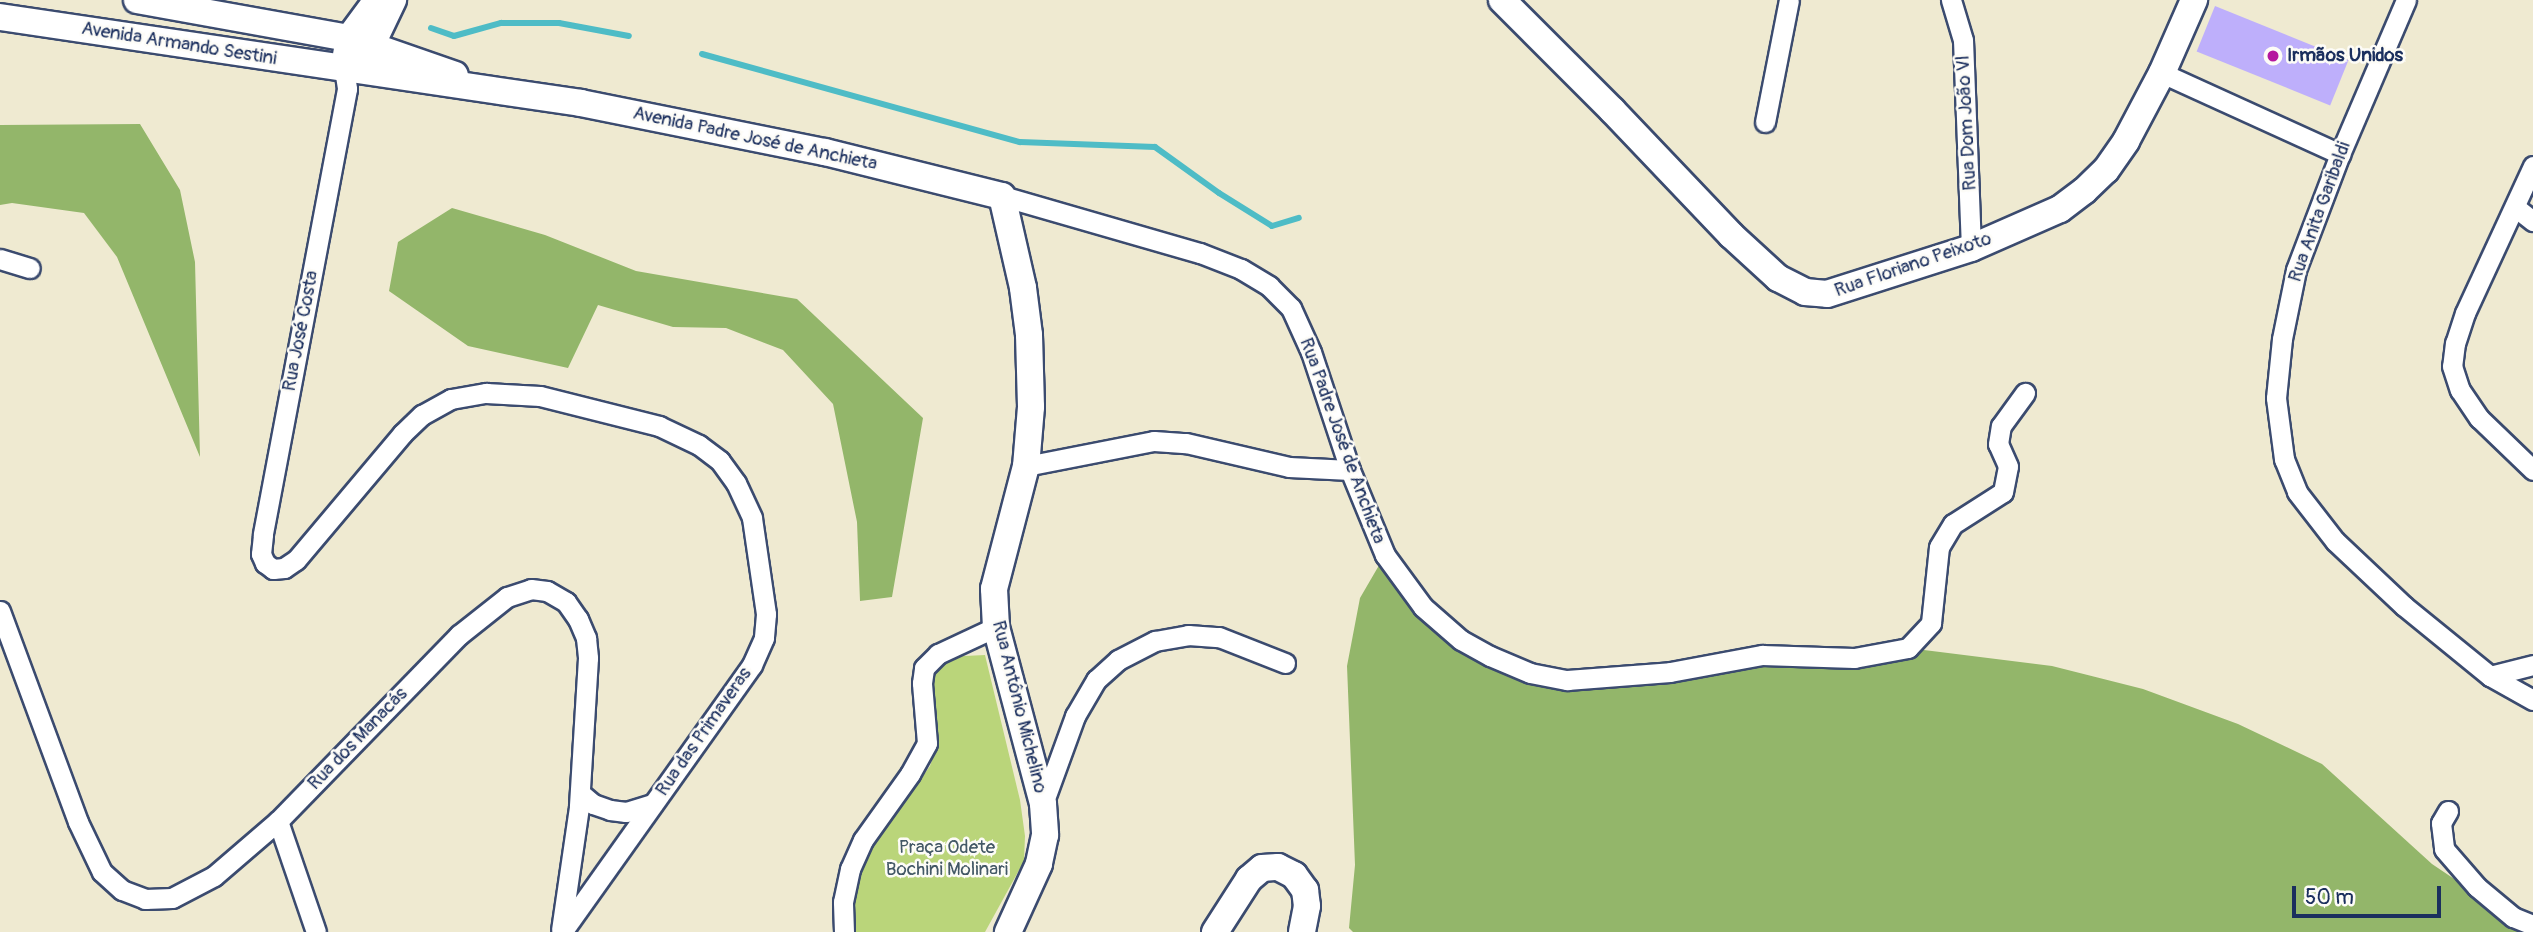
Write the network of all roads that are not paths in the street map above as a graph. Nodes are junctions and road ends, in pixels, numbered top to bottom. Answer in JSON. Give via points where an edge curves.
{"nodes":[{"id":1,"x":137,"y":0,"type":"edge"},
{"id":2,"x":377,"y":0,"type":"edge"},
{"id":3,"x":393,"y":0,"type":"edge"},
{"id":4,"x":1502,"y":0,"type":"edge"},
{"id":5,"x":1789,"y":0,"type":"edge"},
{"id":6,"x":1951,"y":0,"type":"edge"},
{"id":7,"x":2194,"y":0,"type":"edge"},
{"id":8,"x":2406,"y":0,"type":"edge"},
{"id":9,"x":0,"y":17,"type":"edge"},
{"id":10,"x":360,"y":42,"type":"junction"},
{"id":11,"x":2162,"y":73,"type":"junction"},
{"id":12,"x":350,"y":77,"type":"junction"},
{"id":13,"x":506,"y":92,"type":"junction"},
{"id":14,"x":1765,"y":122,"type":"dead end"},
{"id":15,"x":2340,"y":154,"type":"junction"},
{"id":16,"x":2533,"y":166,"type":"edge"},
{"id":17,"x":1002,"y":196,"type":"junction"},
{"id":18,"x":2515,"y":207,"type":"junction"},
{"id":19,"x":2533,"y":221,"type":"edge"},
{"id":20,"x":1971,"y":248,"type":"junction"},
{"id":21,"x":0,"y":259,"type":"edge"},
{"id":22,"x":30,"y":268,"type":"dead end"},
{"id":23,"x":2025,"y":393,"type":"dead end"},
{"id":24,"x":1026,"y":466,"type":"junction"},
{"id":25,"x":1350,"y":470,"type":"junction"},
{"id":26,"x":2533,"y":470,"type":"edge"},
{"id":27,"x":273,"y":569,"type":"joint"},
{"id":28,"x":2,"y":622,"type":"edge"},
{"id":29,"x":996,"y":627,"type":"junction"},
{"id":30,"x":1285,"y":663,"type":"dead end"},
{"id":31,"x":2533,"y":665,"type":"edge"},
{"id":32,"x":2490,"y":676,"type":"junction"},
{"id":33,"x":2533,"y":700,"type":"edge"},
{"id":34,"x":580,"y":793,"type":"junction"},
{"id":35,"x":653,"y":804,"type":"junction"},
{"id":36,"x":1043,"y":804,"type":"junction"},
{"id":37,"x":2448,"y":811,"type":"dead end"},
{"id":38,"x":278,"y":821,"type":"junction"},
{"id":39,"x":2533,"y":925,"type":"edge"},
{"id":40,"x":316,"y":932,"type":"edge"},
{"id":41,"x":561,"y":932,"type":"edge"},
{"id":42,"x":844,"y":932,"type":"edge"},
{"id":43,"x":1008,"y":932,"type":"edge"},
{"id":44,"x":1215,"y":932,"type":"edge"},
{"id":45,"x":1302,"y":932,"type":"edge"}],
"edges":[{"from":1,"to":10,"type":"street","name":"Avenida Armando Sestini"},
{"from":2,"to":10,"type":"street"},
{"from":3,"to":10,"type":"street"},
{"from":4,"to":20,"type":"street","name":"Rua Floriano Peixoto","via":[[1778,278],[1805,292],[1827,294]]},
{"from":5,"to":14,"type":"street"},
{"from":6,"to":20,"type":"street","name":"Rua Dom João Vl","via":[[1963,40]]},
{"from":7,"to":11,"type":"street","name":"Rua Floriano Peixoto"},
{"from":8,"to":15,"type":"street","name":"Rua Anita Garibaldi"},
{"from":9,"to":12,"type":"street","name":"Avenida Armando Sestini"},
{"from":10,"to":12,"type":"street"},
{"from":10,"to":13,"type":"street","name":"Avenida Armando Sestini"},
{"from":11,"to":15,"type":"street"},
{"from":11,"to":20,"type":"street","name":"Rua Floriano Peixoto","via":[[2126,141],[2099,177],[2060,209]]},
{"from":12,"to":13,"type":"street","name":"Avenida Armando Sestini"},
{"from":12,"to":27,"type":"street","name":"Rua José Costa","via":[[263,535],[261,554]]},
{"from":13,"to":17,"type":"street","name":"Avenida Padre José de Anchieta","via":[[825,152]]},
{"from":15,"to":32,"type":"street","name":"Rua Anita Garibaldi","via":[[2296,270],[2282,339],[2276,398],[2284,459],[2297,492],[2335,541],[2404,606]]},
{"from":16,"to":18,"type":"street"},
{"from":17,"to":24,"type":"street","name":"Rua Antônio Michelino","via":[[1023,288],[1028,335],[1031,407]]},
{"from":17,"to":25,"type":"street","name":"Rua Padre José de Anchieta","via":[[1200,253],[1269,286],[1291,308],[1311,352]]},
{"from":18,"to":19,"type":"street"},
{"from":18,"to":26,"type":"street","via":[[2465,313],[2452,366],[2460,390],[2479,418]]},
{"from":21,"to":22,"type":"street"},
{"from":23,"to":25,"type":"street","name":"Rua Padre José de Anchieta","via":[[2001,426],[1998,444],[2008,466],[2003,492],[1953,524],[1939,547],[1931,623],[1908,648],[1859,658],[1762,655],[1670,673],[1567,680],[1530,673],[1461,640],[1423,607],[1385,555]]},
{"from":24,"to":25,"type":"street","via":[[1154,441],[1186,443],[1289,467]]},
{"from":24,"to":29,"type":"street","name":"Rua Antônio Michelino","via":[[994,589]]},
{"from":27,"to":35,"type":"street","name":"Rua das Primaveras","via":[[296,560],[402,434],[422,415],[451,399],[486,393],[540,396],[659,426],[698,445],[720,461],[752,517],[766,614],[764,638],[735,692]]},
{"from":28,"to":38,"type":"street","name":"Rua dos Manacás","via":[[78,822],[102,873],[122,890],[145,899],[172,898],[190,891]]},
{"from":29,"to":36,"type":"street","name":"Rua Antônio Michelino"},
{"from":29,"to":42,"type":"street","via":[[938,654],[924,668],[928,743],[863,840],[850,869],[843,901]]},
{"from":30,"to":36,"type":"street","via":[[1219,637],[1188,635],[1155,641],[1118,660],[1096,680],[1075,716]]},
{"from":31,"to":32,"type":"street"},
{"from":32,"to":33,"type":"street","name":"Rua Anita Garibaldi"},
{"from":34,"to":35,"type":"street","via":[[610,810],[626,812]]},
{"from":34,"to":38,"type":"street","name":"Rua dos Manacás","via":[[586,638],[566,602],[547,591],[531,589],[507,597],[459,635]]},
{"from":34,"to":41,"type":"street","name":"Rua dos Manacás"},
{"from":35,"to":41,"type":"street","name":"Rua das Primaveras"},
{"from":36,"to":43,"type":"street","name":"Rua Antônio Michelino","via":[[1045,835],[1039,864]]},
{"from":37,"to":39,"type":"street","via":[[2441,824],[2444,849],[2477,887],[2513,917]]},
{"from":38,"to":40,"type":"street"},
{"from":44,"to":45,"type":"street","via":[[1249,879],[1262,868],[1278,867],[1294,875],[1306,890]]}]}
